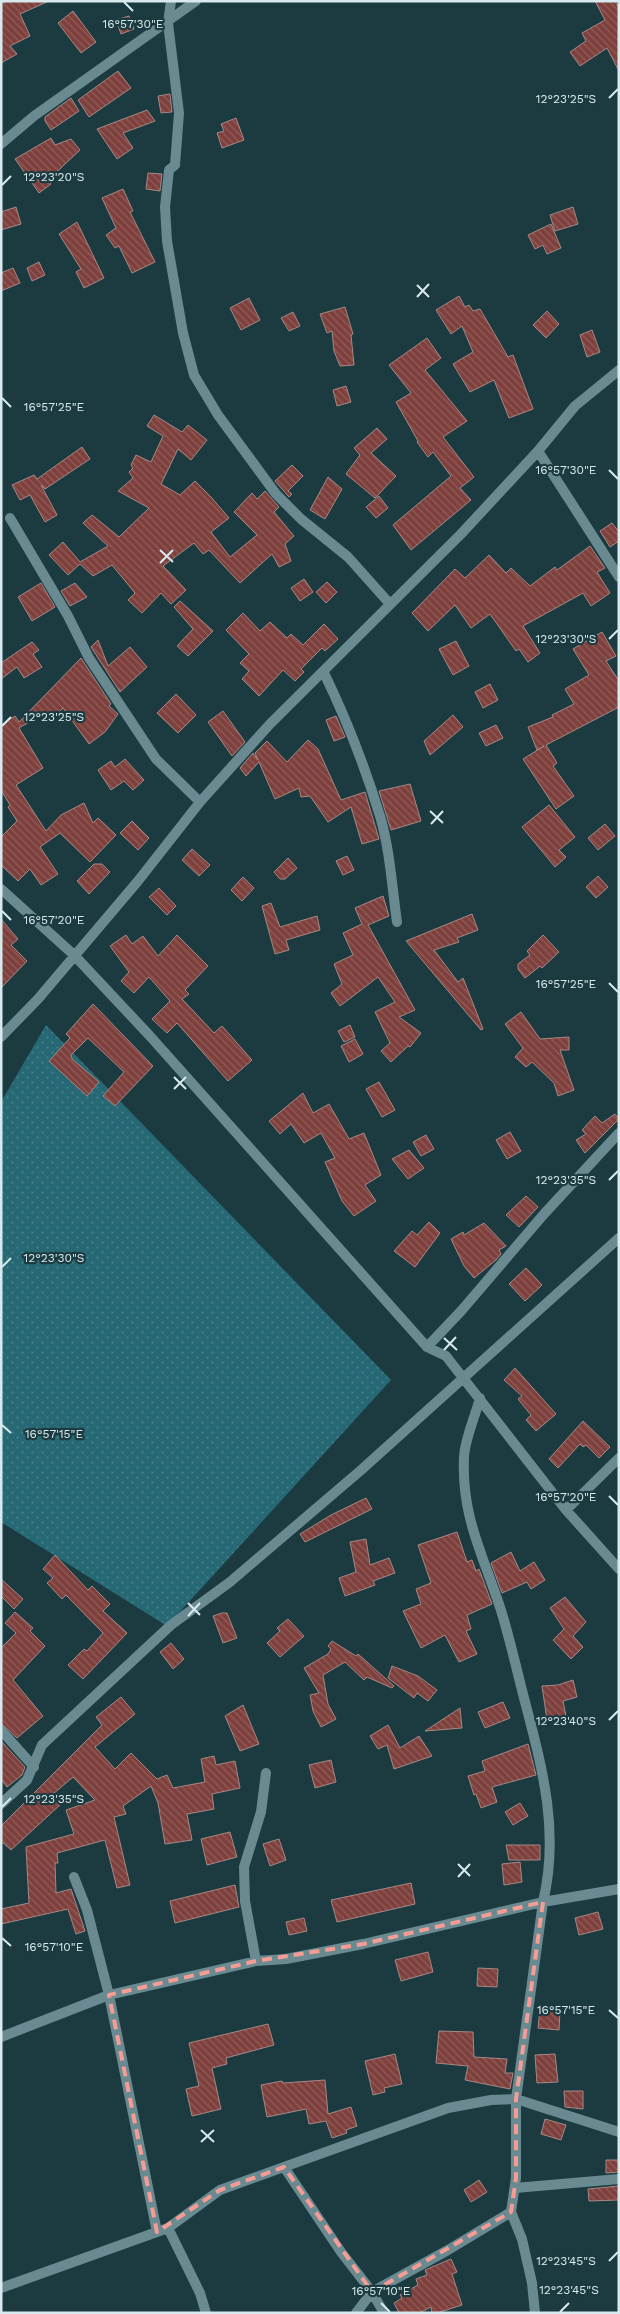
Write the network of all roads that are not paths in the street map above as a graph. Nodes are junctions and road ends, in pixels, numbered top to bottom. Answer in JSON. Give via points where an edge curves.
{"nodes":[{"id":1,"x":171,"y":1,"type":"edge"},
{"id":2,"x":196,"y":1,"type":"edge"},
{"id":3,"x":168,"y":23,"type":"junction"},
{"id":4,"x":1,"y":144,"type":"edge"},
{"id":5,"x":619,"y":370,"type":"edge"},
{"id":6,"x":538,"y":451,"type":"junction"},
{"id":7,"x":10,"y":518,"type":"dead end"},
{"id":8,"x":619,"y":577,"type":"edge"},
{"id":9,"x":390,"y":604,"type":"junction"},
{"id":10,"x":324,"y":673,"type":"junction"},
{"id":11,"x":200,"y":802,"type":"junction"},
{"id":12,"x":1,"y":889,"type":"edge"},
{"id":13,"x":397,"y":922,"type":"dead end"},
{"id":14,"x":74,"y":955,"type":"junction"},
{"id":15,"x":1,"y":1037,"type":"edge"},
{"id":16,"x":619,"y":1133,"type":"edge"},
{"id":17,"x":619,"y":1238,"type":"edge"},
{"id":18,"x":427,"y":1347,"type":"junction"},
{"id":19,"x":464,"y":1378,"type":"junction"},
{"id":20,"x":480,"y":1398,"type":"junction"},
{"id":21,"x":619,"y":1458,"type":"edge"},
{"id":22,"x":566,"y":1510,"type":"junction"},
{"id":23,"x":619,"y":1568,"type":"edge"},
{"id":24,"x":1,"y":1730,"type":"edge"},
{"id":25,"x":34,"y":1767,"type":"junction"},
{"id":26,"x":266,"y":1773,"type":"dead end"},
{"id":27,"x":1,"y":1804,"type":"edge"},
{"id":28,"x":74,"y":1877,"type":"dead end"},
{"id":29,"x":619,"y":1889,"type":"edge"},
{"id":30,"x":543,"y":1902,"type":"junction"},
{"id":31,"x":256,"y":1961,"type":"junction"},
{"id":32,"x":109,"y":1995,"type":"junction"},
{"id":33,"x":1,"y":2037,"type":"edge"},
{"id":34,"x":516,"y":2099,"type":"junction"},
{"id":35,"x":619,"y":2132,"type":"edge"},
{"id":36,"x":284,"y":2167,"type":"junction"},
{"id":37,"x":619,"y":2178,"type":"edge"},
{"id":38,"x":515,"y":2188,"type":"junction"},
{"id":39,"x":511,"y":2212,"type":"junction"},
{"id":40,"x":168,"y":2228,"type":"junction"},
{"id":41,"x":157,"y":2232,"type":"junction"},
{"id":42,"x":1,"y":2288,"type":"edge"},
{"id":43,"x":372,"y":2292,"type":"junction"},
{"id":44,"x":206,"y":2313,"type":"edge"},
{"id":45,"x":356,"y":2313,"type":"edge"},
{"id":46,"x":384,"y":2313,"type":"edge"},
{"id":47,"x":535,"y":2313,"type":"edge"}],
"edges":[{"from":1,"to":3,"type":"street"},
{"from":2,"to":3,"type":"street"},
{"from":3,"to":4,"type":"street","via":[[34,116]]},
{"from":3,"to":9,"type":"street","via":[[176,75],[179,130],[175,165],[169,170],[168,179],[165,207],[167,241],[194,375],[218,415],[276,494],[348,557]]},
{"from":5,"to":6,"type":"street","via":[[576,406]]},
{"from":6,"to":8,"type":"street"},
{"from":6,"to":9,"type":"street"},
{"from":7,"to":11,"type":"street","via":[[89,658],[156,759]]},
{"from":9,"to":10,"type":"street"},
{"from":10,"to":11,"type":"street","via":[[270,724]]},
{"from":10,"to":13,"type":"street","via":[[344,716],[380,816]]},
{"from":11,"to":14,"type":"street","via":[[138,882]]},
{"from":12,"to":14,"type":"street"},
{"from":14,"to":15,"type":"street"},
{"from":14,"to":18,"type":"street","via":[[258,1155]]},
{"from":16,"to":18,"type":"street"},
{"from":17,"to":19,"type":"street"},
{"from":18,"to":19,"type":"street","via":[[446,1356]]},
{"from":19,"to":20,"type":"street"},
{"from":19,"to":25,"type":"street","via":[[230,1582],[171,1624],[42,1745]]},
{"from":20,"to":22,"type":"street"},
{"from":20,"to":30,"type":"street","via":[[464,1455],[469,1515],[476,1544],[503,1617],[540,1760],[551,1819],[549,1877]]},
{"from":21,"to":22,"type":"street"},
{"from":22,"to":23,"type":"street"},
{"from":24,"to":25,"type":"street"},
{"from":25,"to":27,"type":"street","via":[[27,1780]]},
{"from":26,"to":31,"type":"street","via":[[261,1812],[244,1867],[245,1901]]},
{"from":28,"to":32,"type":"street","via":[[87,1910]]},
{"from":29,"to":30,"type":"street"},
{"from":30,"to":31,"type":"street","via":[[363,1944],[286,1959]]},
{"from":30,"to":34,"type":"street"},
{"from":31,"to":32,"type":"street"},
{"from":32,"to":33,"type":"street"},
{"from":32,"to":41,"type":"street"},
{"from":34,"to":35,"type":"street"},
{"from":34,"to":36,"type":"street","via":[[448,2108]]},
{"from":34,"to":38,"type":"street"},
{"from":36,"to":40,"type":"street","via":[[220,2190]]},
{"from":36,"to":43,"type":"street"},
{"from":37,"to":38,"type":"street"},
{"from":38,"to":39,"type":"street"},
{"from":39,"to":43,"type":"street"},
{"from":39,"to":47,"type":"street","via":[[522,2239]]},
{"from":40,"to":41,"type":"street"},
{"from":40,"to":44,"type":"street","via":[[200,2293]]},
{"from":41,"to":42,"type":"street"},
{"from":43,"to":45,"type":"street"},
{"from":43,"to":46,"type":"street"}]}
